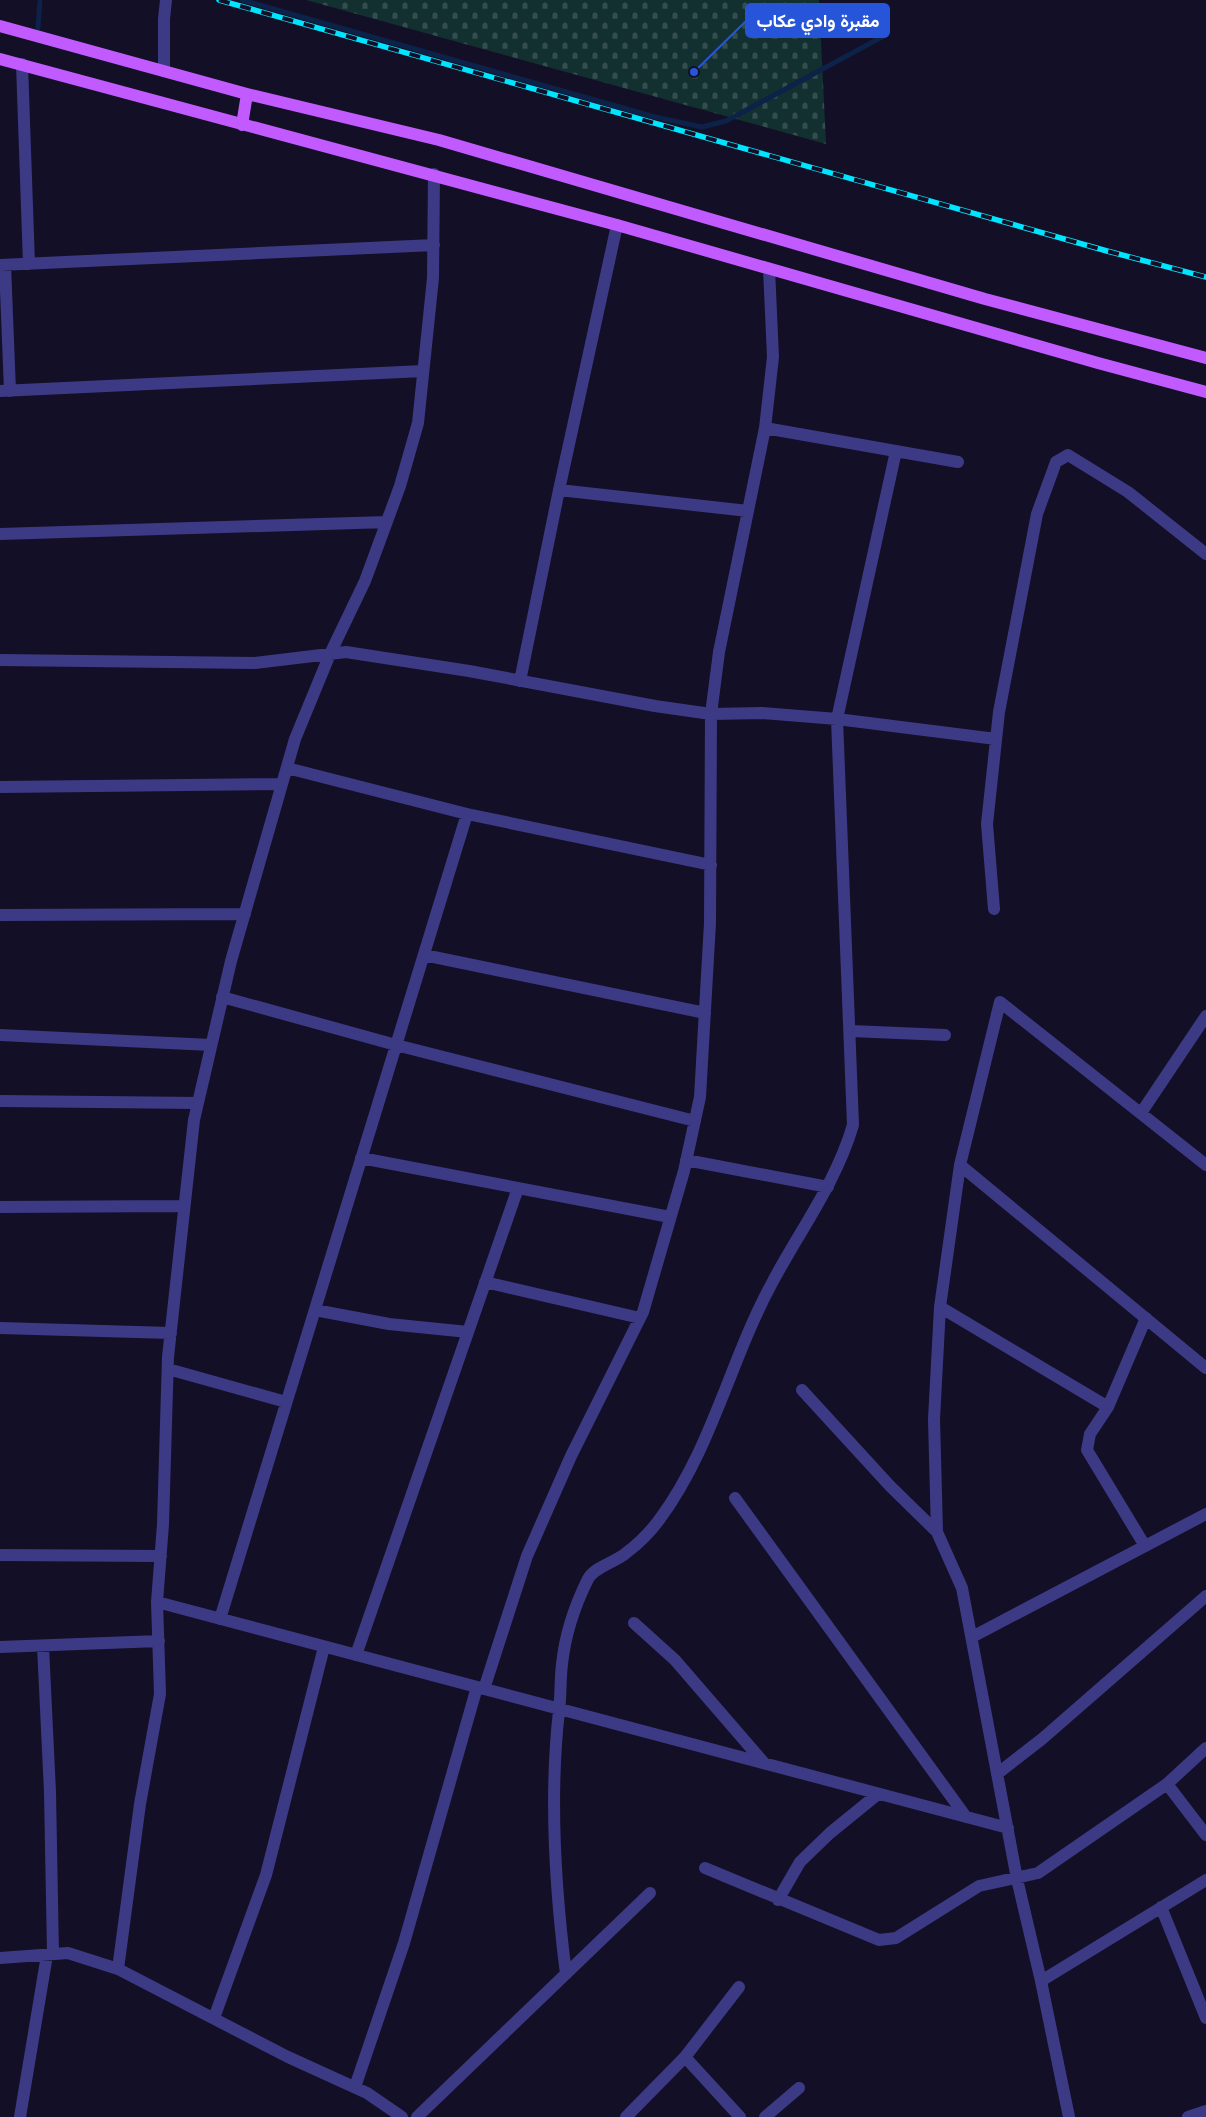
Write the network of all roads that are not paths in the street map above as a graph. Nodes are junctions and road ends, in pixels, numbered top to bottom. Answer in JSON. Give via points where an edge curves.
{"nodes":[{"id":1,"x":166,"y":0,"type":"edge"},
{"id":2,"x":0,"y":26,"type":"edge"},
{"id":3,"x":0,"y":59,"type":"edge"},
{"id":4,"x":22,"y":64,"type":"junction"},
{"id":5,"x":164,"y":71,"type":"junction"},
{"id":6,"x":247,"y":94,"type":"junction"},
{"id":7,"x":242,"y":125,"type":"junction"},
{"id":8,"x":434,"y":174,"type":"junction"},
{"id":9,"x":617,"y":225,"type":"junction"},
{"id":10,"x":434,"y":244,"type":"junction"},
{"id":11,"x":28,"y":264,"type":"junction"},
{"id":12,"x":2,"y":265,"type":"edge"},
{"id":13,"x":769,"y":269,"type":"junction"},
{"id":14,"x":1206,"y":358,"type":"edge"},
{"id":15,"x":423,"y":371,"type":"junction"},
{"id":16,"x":5,"y":391,"type":"edge"},
{"id":17,"x":1206,"y":392,"type":"edge"},
{"id":18,"x":765,"y":428,"type":"junction"},
{"id":19,"x":896,"y":452,"type":"junction"},
{"id":20,"x":958,"y":462,"type":"dead end"},
{"id":21,"x":559,"y":490,"type":"junction"},
{"id":22,"x":748,"y":511,"type":"junction"},
{"id":23,"x":387,"y":522,"type":"junction"},
{"id":24,"x":0,"y":534,"type":"edge"},
{"id":25,"x":1206,"y":554,"type":"edge"},
{"id":26,"x":330,"y":654,"type":"junction"},
{"id":27,"x":0,"y":660,"type":"edge"},
{"id":28,"x":520,"y":680,"type":"junction"},
{"id":29,"x":712,"y":714,"type":"junction"},
{"id":30,"x":837,"y":719,"type":"junction"},
{"id":31,"x":996,"y":739,"type":"junction"},
{"id":32,"x":287,"y":768,"type":"junction"},
{"id":33,"x":282,"y":784,"type":"junction"},
{"id":34,"x":0,"y":787,"type":"edge"},
{"id":35,"x":467,"y":814,"type":"junction"},
{"id":36,"x":711,"y":865,"type":"junction"},
{"id":37,"x":994,"y":909,"type":"dead end"},
{"id":38,"x":245,"y":914,"type":"junction"},
{"id":39,"x":0,"y":915,"type":"edge"},
{"id":40,"x":424,"y":955,"type":"junction"},
{"id":41,"x":222,"y":996,"type":"junction"},
{"id":42,"x":705,"y":1013,"type":"junction"},
{"id":43,"x":1206,"y":1016,"type":"edge"},
{"id":44,"x":851,"y":1031,"type":"junction"},
{"id":45,"x":0,"y":1035,"type":"edge"},
{"id":46,"x":945,"y":1035,"type":"dead end"},
{"id":47,"x":211,"y":1045,"type":"junction"},
{"id":48,"x":396,"y":1045,"type":"junction"},
{"id":49,"x":0,"y":1101,"type":"edge"},
{"id":50,"x":198,"y":1103,"type":"junction"},
{"id":51,"x":1141,"y":1113,"type":"junction"},
{"id":52,"x":695,"y":1121,"type":"junction"},
{"id":53,"x":361,"y":1158,"type":"junction"},
{"id":54,"x":686,"y":1160,"type":"junction"},
{"id":55,"x":960,"y":1165,"type":"junction"},
{"id":56,"x":1206,"y":1165,"type":"edge"},
{"id":57,"x":828,"y":1187,"type":"junction"},
{"id":58,"x":518,"y":1188,"type":"junction"},
{"id":59,"x":184,"y":1206,"type":"junction"},
{"id":60,"x":0,"y":1207,"type":"edge"},
{"id":61,"x":670,"y":1217,"type":"junction"},
{"id":62,"x":485,"y":1282,"type":"junction"},
{"id":63,"x":940,"y":1307,"type":"junction"},
{"id":64,"x":315,"y":1310,"type":"junction"},
{"id":65,"x":640,"y":1318,"type":"junction"},
{"id":66,"x":1146,"y":1318,"type":"junction"},
{"id":67,"x":0,"y":1328,"type":"edge"},
{"id":68,"x":468,"y":1332,"type":"junction"},
{"id":69,"x":170,"y":1333,"type":"junction"},
{"id":70,"x":168,"y":1368,"type":"junction"},
{"id":71,"x":1206,"y":1368,"type":"edge"},
{"id":72,"x":802,"y":1390,"type":"dead end"},
{"id":73,"x":286,"y":1402,"type":"junction"},
{"id":74,"x":1108,"y":1407,"type":"junction"},
{"id":75,"x":735,"y":1498,"type":"dead end"},
{"id":76,"x":1206,"y":1514,"type":"edge"},
{"id":77,"x":937,"y":1532,"type":"junction"},
{"id":78,"x":1145,"y":1546,"type":"junction"},
{"id":79,"x":0,"y":1555,"type":"edge"},
{"id":80,"x":161,"y":1556,"type":"junction"},
{"id":81,"x":1206,"y":1596,"type":"edge"},
{"id":82,"x":157,"y":1602,"type":"junction"},
{"id":83,"x":220,"y":1619,"type":"junction"},
{"id":84,"x":634,"y":1623,"type":"dead end"},
{"id":85,"x":972,"y":1637,"type":"junction"},
{"id":86,"x":159,"y":1641,"type":"junction"},
{"id":87,"x":43,"y":1646,"type":"junction"},
{"id":88,"x":0,"y":1647,"type":"edge"},
{"id":89,"x":324,"y":1647,"type":"junction"},
{"id":90,"x":356,"y":1655,"type":"junction"},
{"id":91,"x":480,"y":1688,"type":"junction"},
{"id":92,"x":560,"y":1709,"type":"junction"},
{"id":93,"x":1206,"y":1748,"type":"edge"},
{"id":94,"x":764,"y":1763,"type":"junction"},
{"id":95,"x":997,"y":1774,"type":"junction"},
{"id":96,"x":1167,"y":1784,"type":"junction"},
{"id":97,"x":878,"y":1794,"type":"junction"},
{"id":98,"x":966,"y":1817,"type":"junction"},
{"id":99,"x":1008,"y":1828,"type":"junction"},
{"id":100,"x":1206,"y":1835,"type":"edge"},
{"id":101,"x":704,"y":1868,"type":"dead end"},
{"id":102,"x":1017,"y":1879,"type":"junction"},
{"id":103,"x":1206,"y":1880,"type":"edge"},
{"id":104,"x":650,"y":1893,"type":"dead end"},
{"id":105,"x":778,"y":1900,"type":"junction"},
{"id":106,"x":1161,"y":1907,"type":"junction"},
{"id":107,"x":50,"y":1954,"type":"junction"},
{"id":108,"x":0,"y":1958,"type":"edge"},
{"id":109,"x":118,"y":1968,"type":"junction"},
{"id":110,"x":566,"y":1974,"type":"junction"},
{"id":111,"x":1041,"y":1981,"type":"junction"},
{"id":112,"x":739,"y":1987,"type":"dead end"},
{"id":113,"x":214,"y":2018,"type":"junction"},
{"id":114,"x":1206,"y":2018,"type":"edge"},
{"id":115,"x":685,"y":2057,"type":"junction"},
{"id":116,"x":355,"y":2087,"type":"junction"},
{"id":117,"x":799,"y":2088,"type":"dead end"},
{"id":118,"x":1206,"y":2111,"type":"edge"},
{"id":119,"x":20,"y":2117,"type":"edge"},
{"id":120,"x":402,"y":2117,"type":"edge"},
{"id":121,"x":417,"y":2117,"type":"edge"},
{"id":122,"x":626,"y":2117,"type":"edge"},
{"id":123,"x":740,"y":2117,"type":"edge"},
{"id":124,"x":765,"y":2117,"type":"edge"},
{"id":125,"x":1069,"y":2117,"type":"edge"},
{"id":126,"x":1188,"y":2117,"type":"edge"}],
"edges":[{"from":1,"to":5,"type":"street"},
{"from":2,"to":5,"type":"main road"},
{"from":3,"to":4,"type":"main road"},
{"from":4,"to":7,"type":"main road"},
{"from":4,"to":11,"type":"street"},
{"from":5,"to":6,"type":"main road"},
{"from":6,"to":7,"type":"main road"},
{"from":6,"to":14,"type":"main road","via":[[439,140],[985,299]]},
{"from":7,"to":8,"type":"main road"},
{"from":8,"to":9,"type":"main road"},
{"from":8,"to":10,"type":"street"},
{"from":9,"to":13,"type":"main road"},
{"from":9,"to":21,"type":"street"},
{"from":10,"to":11,"type":"street"},
{"from":10,"to":15,"type":"street"},
{"from":11,"to":12,"type":"street"},
{"from":12,"to":16,"type":"street"},
{"from":13,"to":17,"type":"main road"},
{"from":13,"to":18,"type":"street","via":[[773,357]]},
{"from":15,"to":16,"type":"street"},
{"from":15,"to":23,"type":"street","via":[[418,423]]},
{"from":18,"to":19,"type":"street"},
{"from":18,"to":22,"type":"street"},
{"from":19,"to":20,"type":"street"},
{"from":19,"to":30,"type":"street"},
{"from":21,"to":22,"type":"street"},
{"from":21,"to":28,"type":"street"},
{"from":22,"to":29,"type":"street","via":[[719,652]]},
{"from":23,"to":24,"type":"street"},
{"from":23,"to":26,"type":"street","via":[[365,581]]},
{"from":25,"to":31,"type":"street","via":[[1095,470],[1068,455],[1056,462],[1037,514]]},
{"from":26,"to":27,"type":"street","via":[[254,663]]},
{"from":26,"to":28,"type":"street","via":[[346,652]]},
{"from":26,"to":32,"type":"street","via":[[295,739]]},
{"from":28,"to":29,"type":"street"},
{"from":29,"to":30,"type":"street","via":[[762,713]]},
{"from":29,"to":36,"type":"street"},
{"from":30,"to":31,"type":"street"},
{"from":30,"to":44,"type":"street"},
{"from":31,"to":37,"type":"street","via":[[988,824]]},
{"from":32,"to":33,"type":"street"},
{"from":32,"to":35,"type":"street"},
{"from":33,"to":34,"type":"street"},
{"from":33,"to":38,"type":"street"},
{"from":35,"to":36,"type":"street"},
{"from":35,"to":40,"type":"street"},
{"from":36,"to":42,"type":"street"},
{"from":38,"to":39,"type":"street"},
{"from":38,"to":41,"type":"street"},
{"from":40,"to":42,"type":"street"},
{"from":40,"to":48,"type":"street"},
{"from":41,"to":47,"type":"street"},
{"from":41,"to":48,"type":"street"},
{"from":42,"to":52,"type":"street","via":[[700,1097]]},
{"from":43,"to":51,"type":"street"},
{"from":44,"to":46,"type":"street"},
{"from":44,"to":57,"type":"street","via":[[853,1125],[846,1150]]},
{"from":45,"to":47,"type":"street"},
{"from":47,"to":50,"type":"street"},
{"from":48,"to":52,"type":"street"},
{"from":48,"to":53,"type":"street"},
{"from":49,"to":50,"type":"street"},
{"from":50,"to":59,"type":"street"},
{"from":51,"to":55,"type":"street","via":[[1000,1002]]},
{"from":51,"to":56,"type":"street"},
{"from":52,"to":54,"type":"street"},
{"from":53,"to":58,"type":"street"},
{"from":53,"to":64,"type":"street"},
{"from":54,"to":57,"type":"street"},
{"from":54,"to":61,"type":"street"},
{"from":55,"to":63,"type":"street"},
{"from":55,"to":66,"type":"street"},
{"from":57,"to":92,"type":"street","via":[[771,1284],[692,1467],[659,1521],[626,1554],[589,1576],[573,1616],[562,1663]]},
{"from":58,"to":61,"type":"street"},
{"from":58,"to":62,"type":"street"},
{"from":59,"to":60,"type":"street"},
{"from":59,"to":69,"type":"street"},
{"from":61,"to":65,"type":"street"},
{"from":62,"to":65,"type":"street"},
{"from":62,"to":68,"type":"street"},
{"from":63,"to":74,"type":"street"},
{"from":63,"to":77,"type":"street","via":[[934,1419]]},
{"from":64,"to":68,"type":"street","via":[[389,1324]]},
{"from":64,"to":73,"type":"street"},
{"from":65,"to":91,"type":"street","via":[[571,1456],[527,1556]]},
{"from":66,"to":71,"type":"street"},
{"from":66,"to":74,"type":"street"},
{"from":67,"to":69,"type":"street"},
{"from":68,"to":90,"type":"street"},
{"from":69,"to":70,"type":"street"},
{"from":70,"to":73,"type":"street"},
{"from":70,"to":80,"type":"street"},
{"from":72,"to":77,"type":"street"},
{"from":73,"to":83,"type":"street"},
{"from":74,"to":78,"type":"street","via":[[1090,1434],[1087,1450]]},
{"from":75,"to":98,"type":"street"},
{"from":76,"to":78,"type":"street"},
{"from":77,"to":85,"type":"street","via":[[962,1588]]},
{"from":78,"to":85,"type":"street"},
{"from":79,"to":80,"type":"street"},
{"from":80,"to":82,"type":"street"},
{"from":81,"to":95,"type":"street","via":[[1042,1739]]},
{"from":82,"to":83,"type":"street"},
{"from":82,"to":86,"type":"street"},
{"from":83,"to":89,"type":"street"},
{"from":84,"to":94,"type":"street","via":[[675,1660]]},
{"from":85,"to":95,"type":"street"},
{"from":86,"to":87,"type":"street"},
{"from":86,"to":109,"type":"street","via":[[160,1694],[140,1804]]},
{"from":87,"to":88,"type":"street"},
{"from":87,"to":107,"type":"street","via":[[50,1792]]},
{"from":89,"to":90,"type":"street"},
{"from":89,"to":113,"type":"street","via":[[266,1875]]},
{"from":90,"to":91,"type":"street"},
{"from":91,"to":92,"type":"street"},
{"from":91,"to":116,"type":"street","via":[[404,1944]]},
{"from":92,"to":94,"type":"street"},
{"from":92,"to":110,"type":"street","via":[[556,1731],[555,1801],[558,1912]]},
{"from":93,"to":96,"type":"street"},
{"from":94,"to":97,"type":"street"},
{"from":95,"to":99,"type":"street"},
{"from":96,"to":100,"type":"street"},
{"from":96,"to":102,"type":"street","via":[[1038,1873]]},
{"from":97,"to":98,"type":"street"},
{"from":97,"to":105,"type":"street","via":[[800,1862]]},
{"from":98,"to":99,"type":"street"},
{"from":99,"to":102,"type":"street"},
{"from":101,"to":105,"type":"street"},
{"from":102,"to":105,"type":"street","via":[[979,1886],[887,1941]]},
{"from":102,"to":111,"type":"street"},
{"from":103,"to":106,"type":"street"},
{"from":104,"to":110,"type":"street"},
{"from":106,"to":111,"type":"street"},
{"from":106,"to":114,"type":"street"},
{"from":107,"to":108,"type":"street"},
{"from":107,"to":109,"type":"street","via":[[68,1953]]},
{"from":107,"to":119,"type":"street"},
{"from":109,"to":113,"type":"street"},
{"from":110,"to":121,"type":"street"},
{"from":111,"to":125,"type":"street"},
{"from":112,"to":115,"type":"street"},
{"from":113,"to":116,"type":"street","via":[[288,2057]]},
{"from":115,"to":122,"type":"street"},
{"from":115,"to":123,"type":"street"},
{"from":116,"to":120,"type":"street"},
{"from":117,"to":124,"type":"street"},
{"from":118,"to":126,"type":"street"}]}
